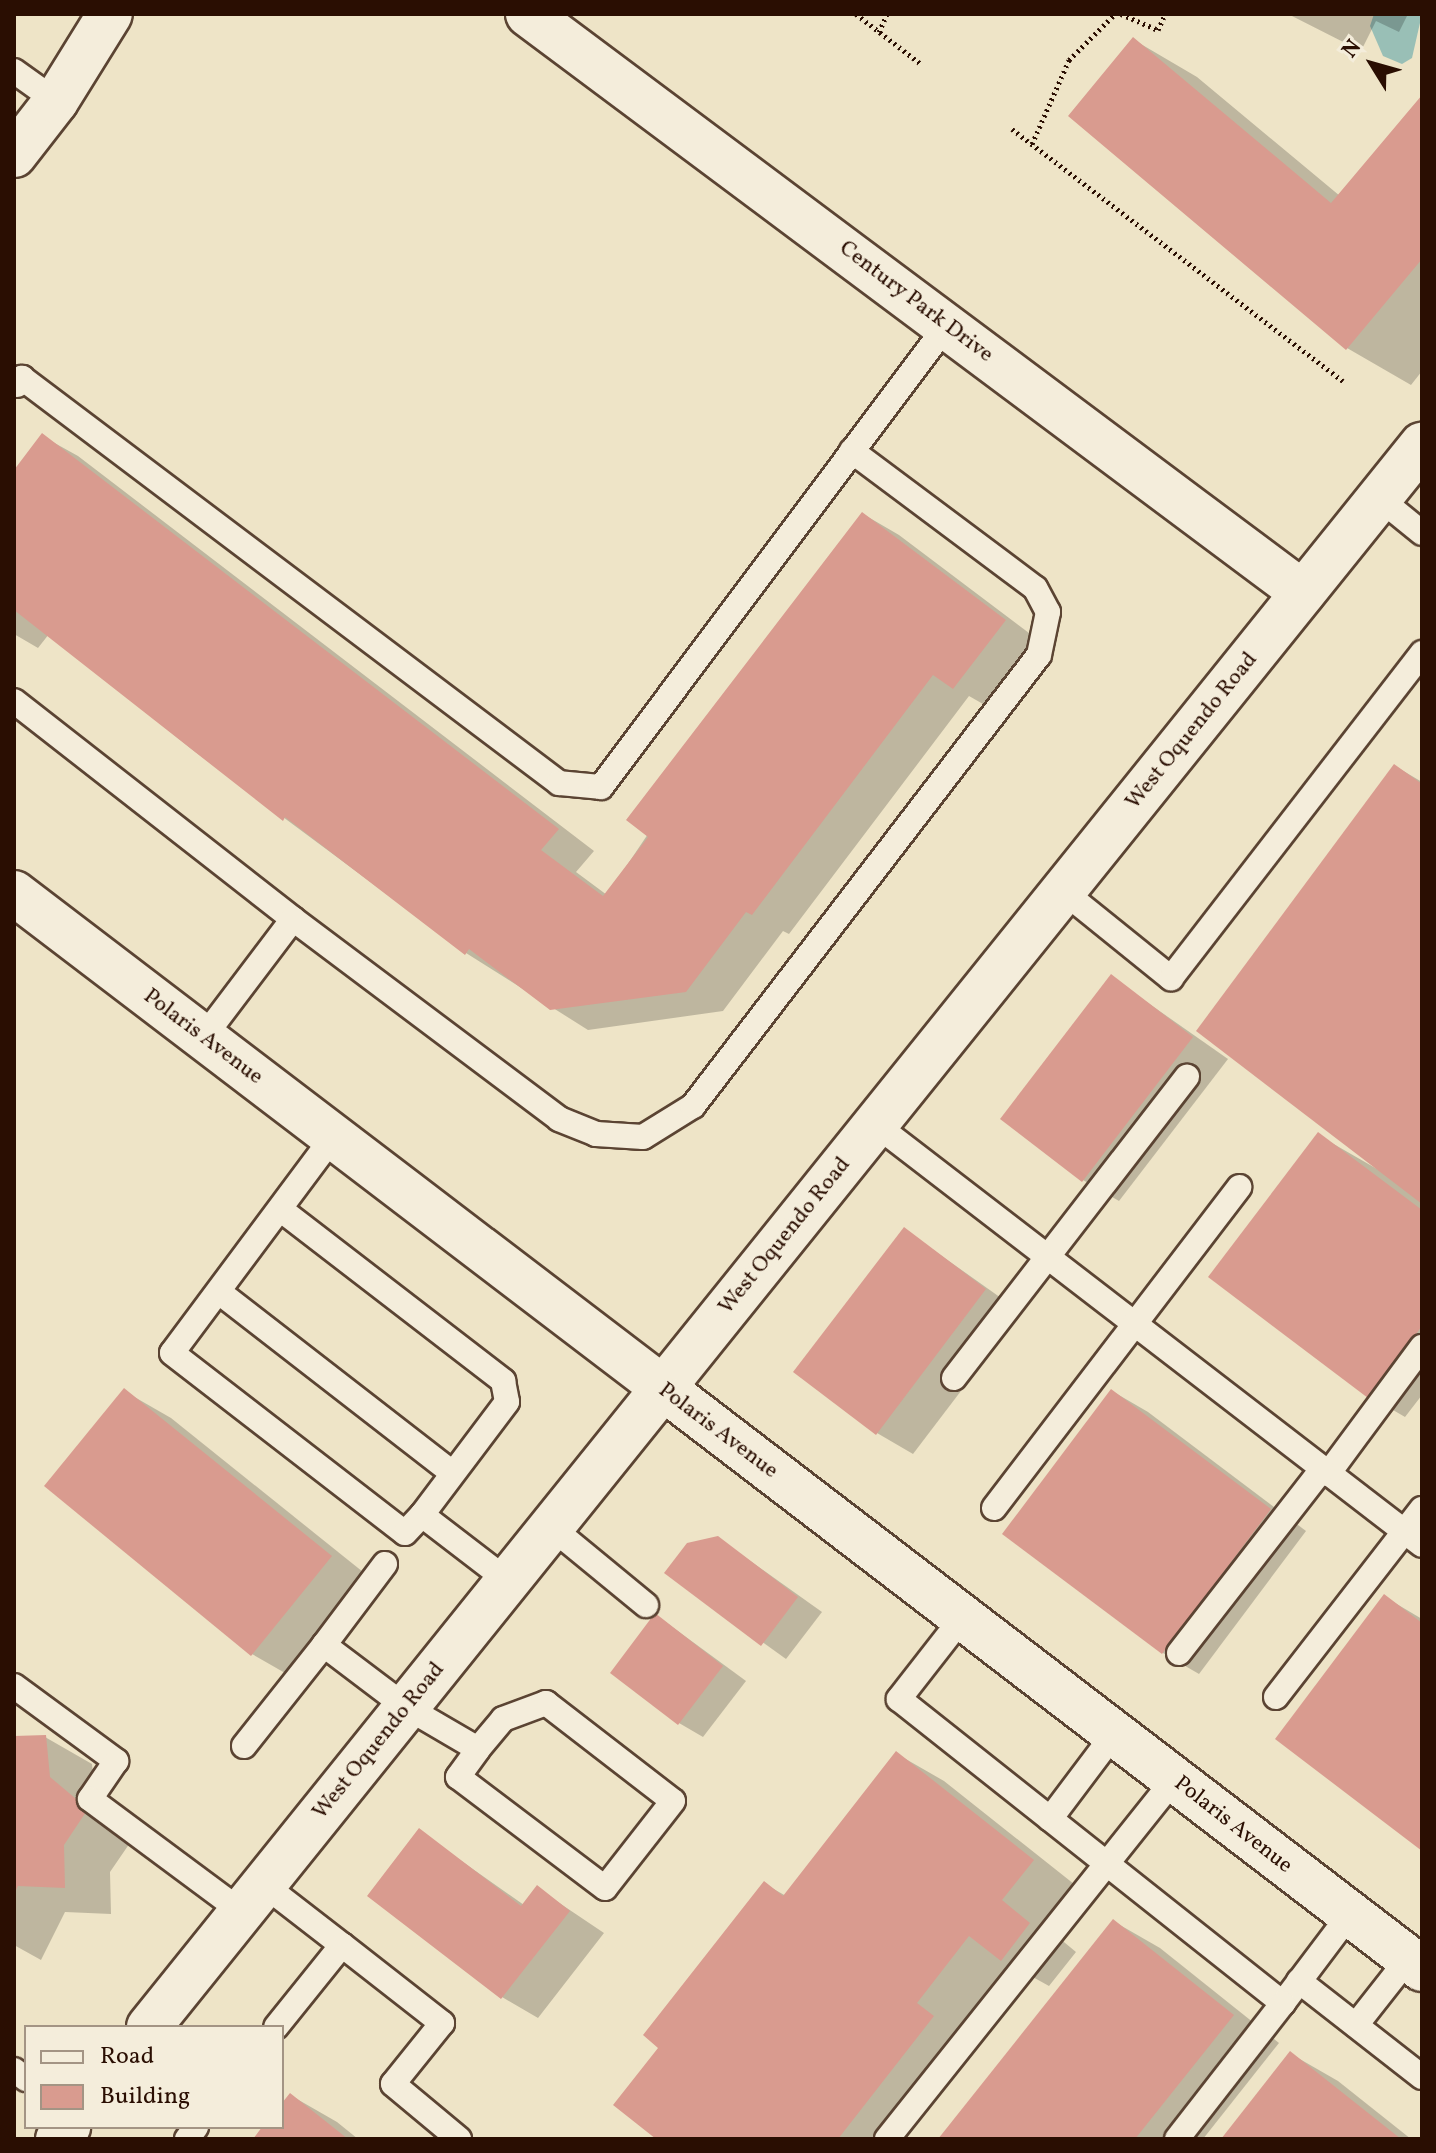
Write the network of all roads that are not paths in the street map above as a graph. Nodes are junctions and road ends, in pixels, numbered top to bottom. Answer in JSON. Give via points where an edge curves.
{"nodes":[{"id":1,"x":110,"y":14,"type":"edge"},
{"id":2,"x":528,"y":14,"type":"edge"},
{"id":3,"x":14,"y":71,"type":"edge"},
{"id":4,"x":56,"y":101,"type":"junction"},
{"id":5,"x":14,"y":155,"type":"edge"},
{"id":6,"x":947,"y":325,"type":"junction"},
{"id":7,"x":15,"y":386,"type":"edge"},
{"id":8,"x":1422,"y":445,"type":"edge"},
{"id":9,"x":852,"y":451,"type":"junction"},
{"id":10,"x":1379,"y":498,"type":"junction"},
{"id":11,"x":1422,"y":533,"type":"edge"},
{"id":12,"x":1303,"y":593,"type":"junction"},
{"id":13,"x":1422,"y":653,"type":"edge"},
{"id":14,"x":14,"y":701,"type":"edge"},
{"id":15,"x":1063,"y":891,"type":"junction"},
{"id":16,"x":14,"y":893,"type":"edge"},
{"id":17,"x":293,"y":919,"type":"junction"},
{"id":18,"x":203,"y":1038,"type":"junction"},
{"id":19,"x":1187,"y":1077,"type":"dead end"},
{"id":20,"x":875,"y":1124,"type":"junction"},
{"id":21,"x":333,"y":1137,"type":"junction"},
{"id":22,"x":1239,"y":1187,"type":"dead end"},
{"id":23,"x":280,"y":1209,"type":"junction"},
{"id":24,"x":1048,"y":1258,"type":"junction"},
{"id":25,"x":219,"y":1292,"type":"junction"},
{"id":26,"x":1133,"y":1323,"type":"junction"},
{"id":27,"x":1422,"y":1347,"type":"edge"},
{"id":28,"x":954,"y":1378,"type":"dead end"},
{"id":29,"x":663,"y":1388,"type":"junction"},
{"id":30,"x":1325,"y":1472,"type":"junction"},
{"id":31,"x":452,"y":1473,"type":"junction"},
{"id":32,"x":994,"y":1508,"type":"dead end"},
{"id":33,"x":1422,"y":1509,"type":"edge"},
{"id":34,"x":422,"y":1515,"type":"junction"},
{"id":35,"x":551,"y":1527,"type":"junction"},
{"id":36,"x":1414,"y":1538,"type":"edge"},
{"id":37,"x":385,"y":1564,"type":"dead end"},
{"id":38,"x":508,"y":1581,"type":"junction"},
{"id":39,"x":646,"y":1605,"type":"dead end"},
{"id":40,"x":962,"y":1618,"type":"junction"},
{"id":41,"x":324,"y":1645,"type":"junction"},
{"id":42,"x":1179,"y":1653,"type":"dead end"},
{"id":43,"x":14,"y":1686,"type":"edge"},
{"id":44,"x":1276,"y":1697,"type":"dead end"},
{"id":45,"x":406,"y":1707,"type":"junction"},
{"id":46,"x":1114,"y":1734,"type":"junction"},
{"id":47,"x":244,"y":1746,"type":"dead end"},
{"id":48,"x":478,"y":1749,"type":"junction"},
{"id":49,"x":1174,"y":1779,"type":"junction"},
{"id":50,"x":1050,"y":1819,"type":"junction"},
{"id":51,"x":1107,"y":1864,"type":"junction"},
{"id":52,"x":252,"y":1898,"type":"junction"},
{"id":53,"x":1350,"y":1914,"type":"junction"},
{"id":54,"x":342,"y":1945,"type":"junction"},
{"id":55,"x":1415,"y":1964,"type":"edge"},
{"id":56,"x":1299,"y":1981,"type":"junction"},
{"id":57,"x":1283,"y":2003,"type":"junction"},
{"id":58,"x":151,"y":2025,"type":"edge"},
{"id":59,"x":278,"y":2025,"type":"edge"},
{"id":60,"x":1356,"y":2025,"type":"junction"},
{"id":61,"x":1422,"y":2077,"type":"edge"},
{"id":62,"x":459,"y":2139,"type":"edge"},
{"id":63,"x":887,"y":2139,"type":"edge"},
{"id":64,"x":1177,"y":2139,"type":"edge"}],
"edges":[{"from":1,"to":4,"type":"street"},
{"from":2,"to":6,"type":"street","name":"Century Park Drive"},
{"from":3,"to":4,"type":"lane"},
{"from":4,"to":5,"type":"street"},
{"from":6,"to":9,"type":"lane"},
{"from":6,"to":12,"type":"street","name":"Century Park Drive"},
{"from":7,"to":9,"type":"lane","via":[[22,378],[559,783],[601,787]]},
{"from":8,"to":10,"type":"street","name":"West Oquendo Road"},
{"from":9,"to":17,"type":"lane","via":[[1035,588],[1048,612],[1039,655],[693,1106],[643,1137],[596,1134],[559,1119]]},
{"from":10,"to":11,"type":"lane"},
{"from":10,"to":12,"type":"street","name":"West Oquendo Road"},
{"from":12,"to":15,"type":"street","name":"West Oquendo Road"},
{"from":13,"to":15,"type":"lane","via":[[1171,978]]},
{"from":14,"to":17,"type":"lane"},
{"from":15,"to":20,"type":"street","name":"West Oquendo Road"},
{"from":16,"to":18,"type":"street","name":"Polaris Avenue"},
{"from":17,"to":18,"type":"lane"},
{"from":18,"to":21,"type":"street","name":"Polaris Avenue"},
{"from":19,"to":24,"type":"lane"},
{"from":20,"to":24,"type":"lane"},
{"from":20,"to":29,"type":"street","name":"West Oquendo Road"},
{"from":21,"to":23,"type":"lane"},
{"from":21,"to":29,"type":"street","name":"Polaris Avenue"},
{"from":22,"to":26,"type":"lane"},
{"from":23,"to":25,"type":"lane"},
{"from":23,"to":31,"type":"lane","via":[[503,1381],[507,1402]]},
{"from":24,"to":26,"type":"lane"},
{"from":24,"to":28,"type":"lane"},
{"from":25,"to":31,"type":"lane"},
{"from":25,"to":34,"type":"lane","via":[[172,1353],[405,1533]]},
{"from":26,"to":30,"type":"lane"},
{"from":26,"to":32,"type":"lane"},
{"from":27,"to":30,"type":"lane"},
{"from":29,"to":35,"type":"street","name":"West Oquendo Road"},
{"from":29,"to":40,"type":"street","name":"Polaris Avenue"},
{"from":30,"to":36,"type":"lane"},
{"from":30,"to":42,"type":"lane"},
{"from":31,"to":34,"type":"lane"},
{"from":33,"to":36,"type":"lane"},
{"from":34,"to":38,"type":"lane"},
{"from":35,"to":38,"type":"street","name":"West Oquendo Road"},
{"from":35,"to":39,"type":"lane"},
{"from":36,"to":44,"type":"lane"},
{"from":37,"to":41,"type":"lane"},
{"from":38,"to":45,"type":"street","name":"West Oquendo Road"},
{"from":40,"to":46,"type":"street","name":"Polaris Avenue"},
{"from":40,"to":50,"type":"lane","via":[[899,1699]]},
{"from":41,"to":45,"type":"lane"},
{"from":41,"to":47,"type":"lane"},
{"from":43,"to":52,"type":"lane","via":[[116,1761],[90,1799]]},
{"from":45,"to":48,"type":"lane"},
{"from":45,"to":52,"type":"street","name":"West Oquendo Road"},
{"from":46,"to":49,"type":"street","name":"Polaris Avenue"},
{"from":46,"to":50,"type":"lane"},
{"from":48,"to":48,"type":"lane","via":[[503,1719],[546,1703],[673,1801],[605,1888],[458,1777]]},
{"from":49,"to":51,"type":"lane"},
{"from":49,"to":53,"type":"street","name":"Polaris Avenue"},
{"from":50,"to":51,"type":"lane"},
{"from":51,"to":57,"type":"lane"},
{"from":51,"to":63,"type":"lane"},
{"from":52,"to":54,"type":"lane"},
{"from":52,"to":58,"type":"street","name":"West Oquendo Road"},
{"from":53,"to":55,"type":"street","name":"Polaris Avenue"},
{"from":53,"to":56,"type":"lane"},
{"from":54,"to":59,"type":"lane"},
{"from":54,"to":62,"type":"lane","via":[[442,2023],[393,2084]]},
{"from":55,"to":60,"type":"lane"},
{"from":56,"to":57,"type":"lane"},
{"from":56,"to":60,"type":"lane"},
{"from":57,"to":64,"type":"lane"},
{"from":60,"to":61,"type":"lane"}]}
